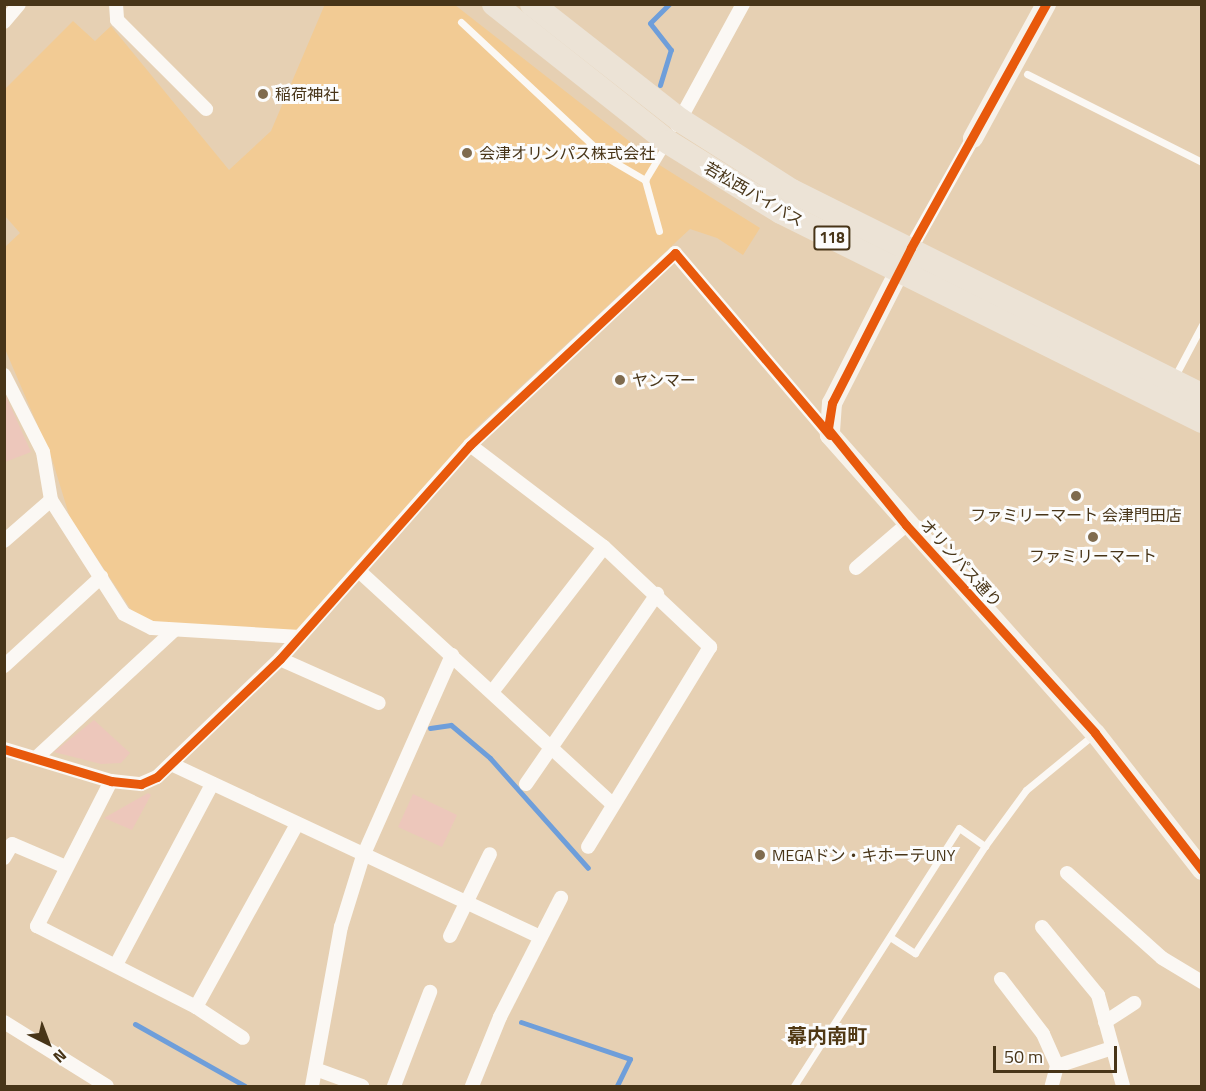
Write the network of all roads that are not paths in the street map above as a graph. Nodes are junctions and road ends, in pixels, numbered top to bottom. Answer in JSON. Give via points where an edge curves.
{"nodes":[{"id":1,"x":19,"y":4,"type":"edge"},
{"id":2,"x":116,"y":4,"type":"edge"},
{"id":3,"x":494,"y":4,"type":"edge"},
{"id":4,"x":532,"y":4,"type":"edge"},
{"id":5,"x":743,"y":4,"type":"edge"},
{"id":6,"x":1046,"y":4,"type":"edge"},
{"id":7,"x":4,"y":22,"type":"edge"},
{"id":8,"x":461,"y":22,"type":"dead end"},
{"id":9,"x":1027,"y":74,"type":"dead end"},
{"id":10,"x":206,"y":109,"type":"dead end"},
{"id":11,"x":680,"y":120,"type":"junction"},
{"id":12,"x":973,"y":138,"type":"joint"},
{"id":13,"x":668,"y":142,"type":"junction"},
{"id":14,"x":1202,"y":162,"type":"edge"},
{"id":15,"x":645,"y":180,"type":"junction"},
{"id":16,"x":659,"y":231,"type":"dead end"},
{"id":17,"x":911,"y":248,"type":"junction"},
{"id":18,"x":899,"y":272,"type":"junction"},
{"id":19,"x":1202,"y":325,"type":"edge"},
{"id":20,"x":4,"y":375,"type":"edge"},
{"id":21,"x":1173,"y":381,"type":"junction"},
{"id":22,"x":1202,"y":395,"type":"edge"},
{"id":23,"x":1202,"y":421,"type":"edge"},
{"id":24,"x":830,"y":435,"type":"junction"},
{"id":25,"x":470,"y":446,"type":"junction"},
{"id":26,"x":51,"y":500,"type":"junction"},
{"id":27,"x":906,"y":525,"type":"junction"},
{"id":28,"x":4,"y":541,"type":"edge"},
{"id":29,"x":604,"y":547,"type":"junction"},
{"id":30,"x":856,"y":568,"type":"dead end"},
{"id":31,"x":359,"y":571,"type":"junction"},
{"id":32,"x":101,"y":577,"type":"junction"},
{"id":33,"x":657,"y":594,"type":"junction"},
{"id":34,"x":174,"y":630,"type":"junction"},
{"id":35,"x":300,"y":637,"type":"junction"},
{"id":36,"x":452,"y":655,"type":"junction"},
{"id":37,"x":280,"y":659,"type":"junction"},
{"id":38,"x":4,"y":666,"type":"edge"},
{"id":39,"x":492,"y":692,"type":"junction"},
{"id":40,"x":379,"y":703,"type":"dead end"},
{"id":41,"x":1095,"y":733,"type":"junction"},
{"id":42,"x":550,"y":747,"type":"junction"},
{"id":43,"x":4,"y":748,"type":"edge"},
{"id":44,"x":36,"y":758,"type":"junction"},
{"id":45,"x":171,"y":764,"type":"junction"},
{"id":46,"x":111,"y":780,"type":"junction"},
{"id":47,"x":212,"y":784,"type":"junction"},
{"id":48,"x":526,"y":784,"type":"dead end"},
{"id":49,"x":612,"y":804,"type":"junction"},
{"id":50,"x":297,"y":824,"type":"junction"},
{"id":51,"x":8,"y":842,"type":"edge"},
{"id":52,"x":985,"y":846,"type":"junction"},
{"id":53,"x":588,"y":848,"type":"dead end"},
{"id":54,"x":490,"y":854,"type":"dead end"},
{"id":55,"x":363,"y":856,"type":"junction"},
{"id":56,"x":4,"y":858,"type":"edge"},
{"id":57,"x":66,"y":867,"type":"junction"},
{"id":58,"x":1202,"y":870,"type":"edge"},
{"id":59,"x":1067,"y":873,"type":"dead end"},
{"id":60,"x":561,"y":897,"type":"dead end"},
{"id":61,"x":467,"y":900,"type":"junction"},
{"id":62,"x":1042,"y":927,"type":"dead end"},
{"id":63,"x":450,"y":936,"type":"dead end"},
{"id":64,"x":541,"y":937,"type":"junction"},
{"id":65,"x":890,"y":937,"type":"junction"},
{"id":66,"x":117,"y":963,"type":"junction"},
{"id":67,"x":1001,"y":980,"type":"dead end"},
{"id":68,"x":1202,"y":982,"type":"edge"},
{"id":69,"x":430,"y":992,"type":"dead end"},
{"id":70,"x":1134,"y":1003,"type":"dead end"},
{"id":71,"x":196,"y":1007,"type":"junction"},
{"id":72,"x":4,"y":1022,"type":"edge"},
{"id":73,"x":1105,"y":1022,"type":"junction"},
{"id":74,"x":243,"y":1038,"type":"dead end"},
{"id":75,"x":1112,"y":1048,"type":"junction"},
{"id":76,"x":1057,"y":1066,"type":"junction"},
{"id":77,"x":318,"y":1070,"type":"junction"},
{"id":78,"x":1052,"y":1085,"type":"dead end"},
{"id":79,"x":107,"y":1086,"type":"edge"},
{"id":80,"x":312,"y":1086,"type":"edge"},
{"id":81,"x":362,"y":1086,"type":"edge"},
{"id":82,"x":394,"y":1086,"type":"edge"},
{"id":83,"x":472,"y":1086,"type":"edge"},
{"id":84,"x":794,"y":1086,"type":"edge"},
{"id":85,"x":1123,"y":1086,"type":"edge"}],
"edges":[{"from":1,"to":7,"type":"street"},
{"from":2,"to":10,"type":"street","via":[[117,20]]},
{"from":3,"to":13,"type":"highway","name":"若松西バイパス","number":"118"},
{"from":4,"to":11,"type":"highway","name":"若松西バイパス","number":"118"},
{"from":5,"to":11,"type":"street"},
{"from":6,"to":12,"type":"street"},
{"from":8,"to":15,"type":"lane","via":[[604,156]]},
{"from":9,"to":14,"type":"lane"},
{"from":11,"to":13,"type":"street"},
{"from":11,"to":17,"type":"highway","name":"若松西バイパス","number":"118","via":[[792,191]]},
{"from":12,"to":17,"type":"street"},
{"from":13,"to":15,"type":"lane"},
{"from":13,"to":18,"type":"highway","name":"若松西バイパス","number":"118","via":[[781,212]]},
{"from":15,"to":16,"type":"lane"},
{"from":17,"to":18,"type":"street"},
{"from":17,"to":21,"type":"highway","name":"若松西バイパス","number":"118"},
{"from":18,"to":23,"type":"highway","name":"若松西バイパス","number":"118"},
{"from":18,"to":24,"type":"street","via":[[832,403]]},
{"from":19,"to":21,"type":"lane"},
{"from":20,"to":26,"type":"street","via":[[43,452]]},
{"from":21,"to":22,"type":"highway","name":"若松西バイパス","number":"118"},
{"from":24,"to":25,"type":"street","via":[[675,253]]},
{"from":24,"to":27,"type":"street","name":"オリンパス通り"},
{"from":25,"to":29,"type":"street"},
{"from":25,"to":31,"type":"street"},
{"from":26,"to":28,"type":"street"},
{"from":26,"to":32,"type":"street"},
{"from":27,"to":30,"type":"street"},
{"from":27,"to":41,"type":"street","name":"オリンパス通り"},
{"from":29,"to":33,"type":"street"},
{"from":29,"to":39,"type":"street"},
{"from":31,"to":35,"type":"street"},
{"from":31,"to":36,"type":"street"},
{"from":32,"to":34,"type":"street","via":[[124,614],[152,628]]},
{"from":32,"to":38,"type":"street"},
{"from":33,"to":42,"type":"street"},
{"from":33,"to":49,"type":"street","via":[[710,647]]},
{"from":34,"to":35,"type":"street"},
{"from":34,"to":44,"type":"street"},
{"from":35,"to":37,"type":"street"},
{"from":36,"to":39,"type":"street"},
{"from":36,"to":55,"type":"street"},
{"from":37,"to":40,"type":"street"},
{"from":37,"to":45,"type":"street"},
{"from":39,"to":42,"type":"street"},
{"from":41,"to":52,"type":"lane","via":[[1026,790]]},
{"from":41,"to":58,"type":"street","name":"オリンパス通り"},
{"from":42,"to":48,"type":"street"},
{"from":42,"to":49,"type":"street"},
{"from":43,"to":44,"type":"street"},
{"from":44,"to":46,"type":"street"},
{"from":45,"to":46,"type":"street","via":[[141,784]]},
{"from":45,"to":47,"type":"street"},
{"from":46,"to":57,"type":"street"},
{"from":47,"to":50,"type":"street"},
{"from":47,"to":66,"type":"street"},
{"from":49,"to":53,"type":"street"},
{"from":50,"to":55,"type":"street"},
{"from":50,"to":71,"type":"street"},
{"from":51,"to":56,"type":"street"},
{"from":51,"to":57,"type":"street"},
{"from":52,"to":65,"type":"lane","via":[[915,953]]},
{"from":52,"to":65,"type":"lane","via":[[959,828]]},
{"from":54,"to":61,"type":"street"},
{"from":55,"to":61,"type":"street"},
{"from":55,"to":77,"type":"street","via":[[341,927]]},
{"from":57,"to":66,"type":"street","via":[[37,926]]},
{"from":59,"to":68,"type":"street","via":[[1162,958]]},
{"from":60,"to":64,"type":"street"},
{"from":61,"to":63,"type":"street"},
{"from":61,"to":64,"type":"street"},
{"from":62,"to":73,"type":"street","via":[[1098,995]]},
{"from":64,"to":83,"type":"street"},
{"from":65,"to":84,"type":"lane"},
{"from":66,"to":71,"type":"street"},
{"from":67,"to":76,"type":"street","via":[[1043,1034]]},
{"from":69,"to":82,"type":"street"},
{"from":70,"to":73,"type":"street"},
{"from":71,"to":74,"type":"street"},
{"from":72,"to":79,"type":"street"},
{"from":73,"to":75,"type":"street"},
{"from":75,"to":76,"type":"street"},
{"from":75,"to":85,"type":"street"},
{"from":76,"to":78,"type":"street"},
{"from":77,"to":80,"type":"street"},
{"from":77,"to":81,"type":"street"}]}
